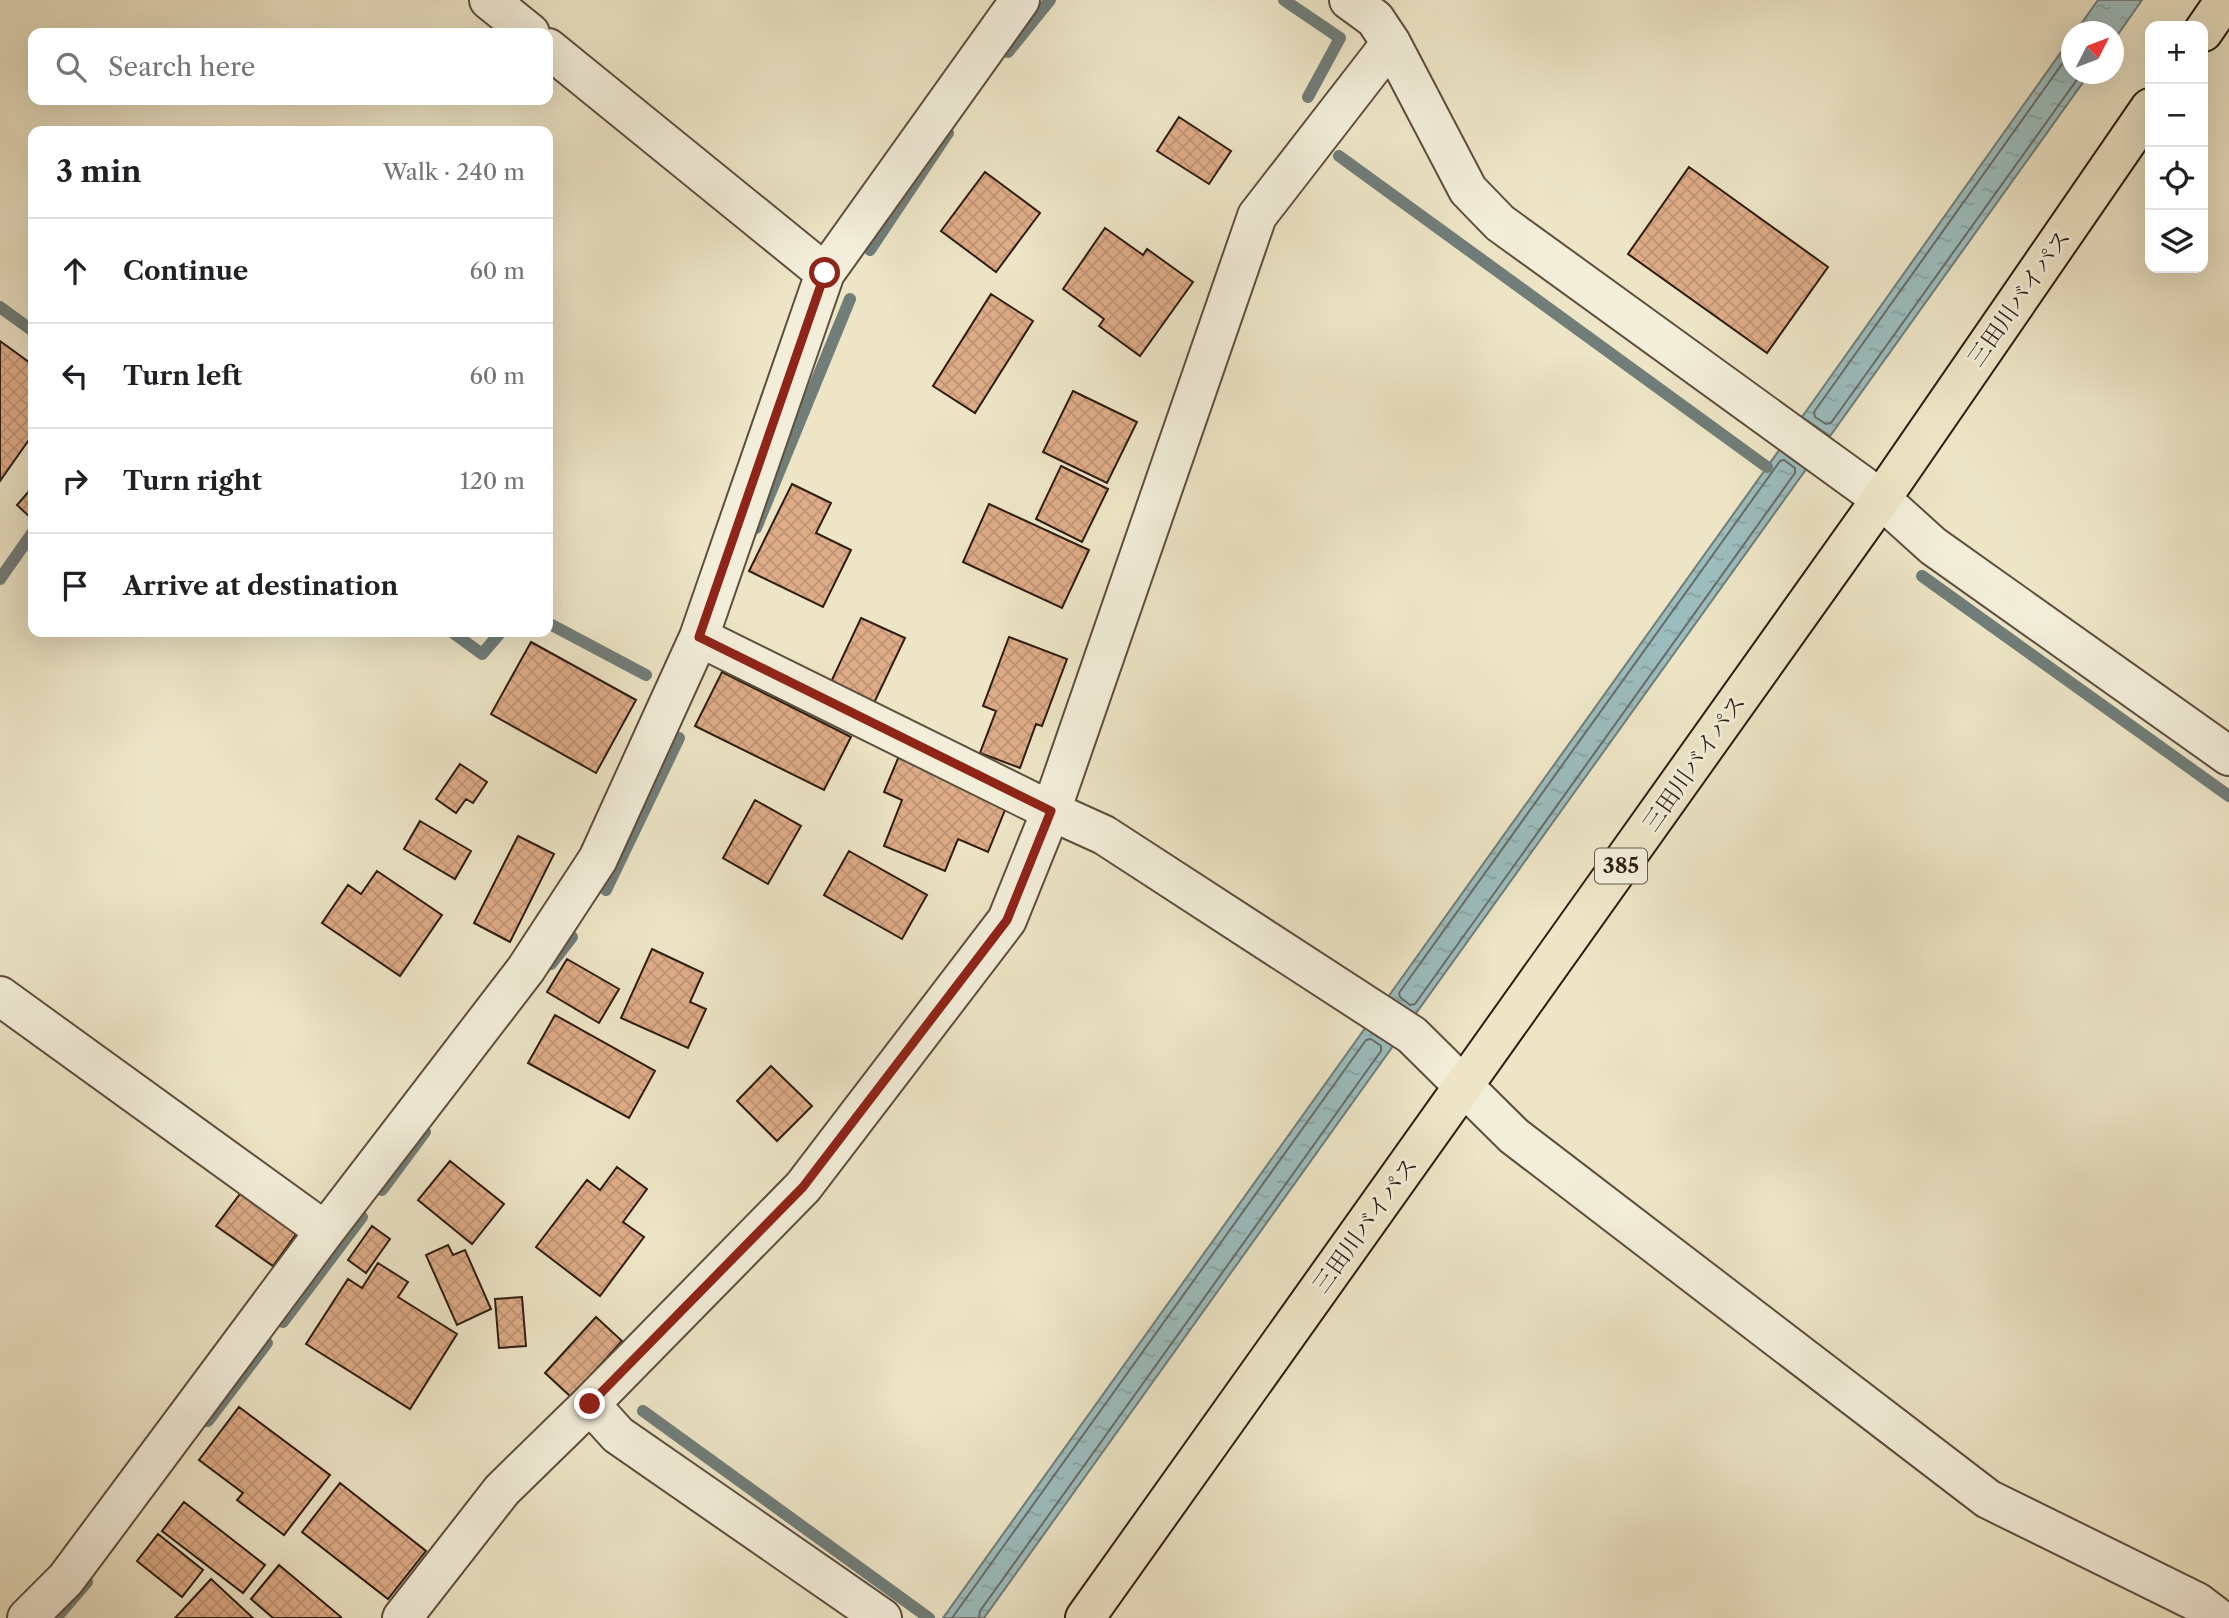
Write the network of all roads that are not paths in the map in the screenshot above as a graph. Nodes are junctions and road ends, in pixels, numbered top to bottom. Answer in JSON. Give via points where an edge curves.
{"nodes":[{"id":1,"x":489,"y":0,"type":"edge"},
{"id":2,"x":1020,"y":0,"type":"edge"},
{"id":3,"x":1349,"y":0,"type":"edge"},
{"id":4,"x":2225,"y":0,"type":"edge"},
{"id":5,"x":2208,"y":25,"type":"edge"},
{"id":6,"x":524,"y":28,"type":"edge"},
{"id":7,"x":1391,"y":43,"type":"junction"},
{"id":8,"x":553,"y":52,"type":"edge"},
{"id":9,"x":2145,"y":115,"type":"edge"},
{"id":10,"x":825,"y":273,"type":"junction"},
{"id":11,"x":1881,"y":499,"type":"junction"},
{"id":12,"x":699,"y":637,"type":"junction"},
{"id":13,"x":2229,"y":756,"type":"edge"},
{"id":14,"x":1051,"y":811,"type":"junction"},
{"id":15,"x":0,"y":996,"type":"edge"},
{"id":16,"x":1464,"y":1087,"type":"junction"},
{"id":17,"x":325,"y":1231,"type":"junction"},
{"id":18,"x":590,"y":1404,"type":"junction"},
{"id":19,"x":27,"y":1618,"type":"edge"},
{"id":20,"x":402,"y":1618,"type":"edge"},
{"id":21,"x":883,"y":1618,"type":"edge"},
{"id":22,"x":1085,"y":1618,"type":"edge"},
{"id":23,"x":2218,"y":1618,"type":"edge"}],
"edges":[{"from":1,"to":6,"type":"street"},
{"from":2,"to":10,"type":"street"},
{"from":3,"to":7,"type":"street","via":[[1375,19]]},
{"from":4,"to":5,"type":"highway"},
{"from":7,"to":11,"type":"street","via":[[1468,190],[1500,222]]},
{"from":7,"to":14,"type":"street","via":[[1257,216]]},
{"from":8,"to":10,"type":"street"},
{"from":9,"to":11,"type":"highway","name":"三田川バイパス","number":"385"},
{"from":10,"to":12,"type":"street"},
{"from":11,"to":13,"type":"street","via":[[1933,545]]},
{"from":11,"to":16,"type":"highway","name":"三田川バイパス","number":"385"},
{"from":12,"to":14,"type":"street"},
{"from":12,"to":17,"type":"street","via":[[598,859],[526,969]]},
{"from":14,"to":16,"type":"street","via":[[1104,835],[1412,1035]]},
{"from":14,"to":18,"type":"street","via":[[1007,920],[803,1187]]},
{"from":15,"to":17,"type":"street"},
{"from":16,"to":22,"type":"highway","name":"三田川バイパス","number":"385"},
{"from":16,"to":23,"type":"street","via":[[1514,1136],[1988,1499],[2197,1602]]},
{"from":17,"to":19,"type":"street","via":[[66,1579]]},
{"from":18,"to":20,"type":"street","via":[[502,1490]]},
{"from":18,"to":21,"type":"street","via":[[618,1435]]}]}
